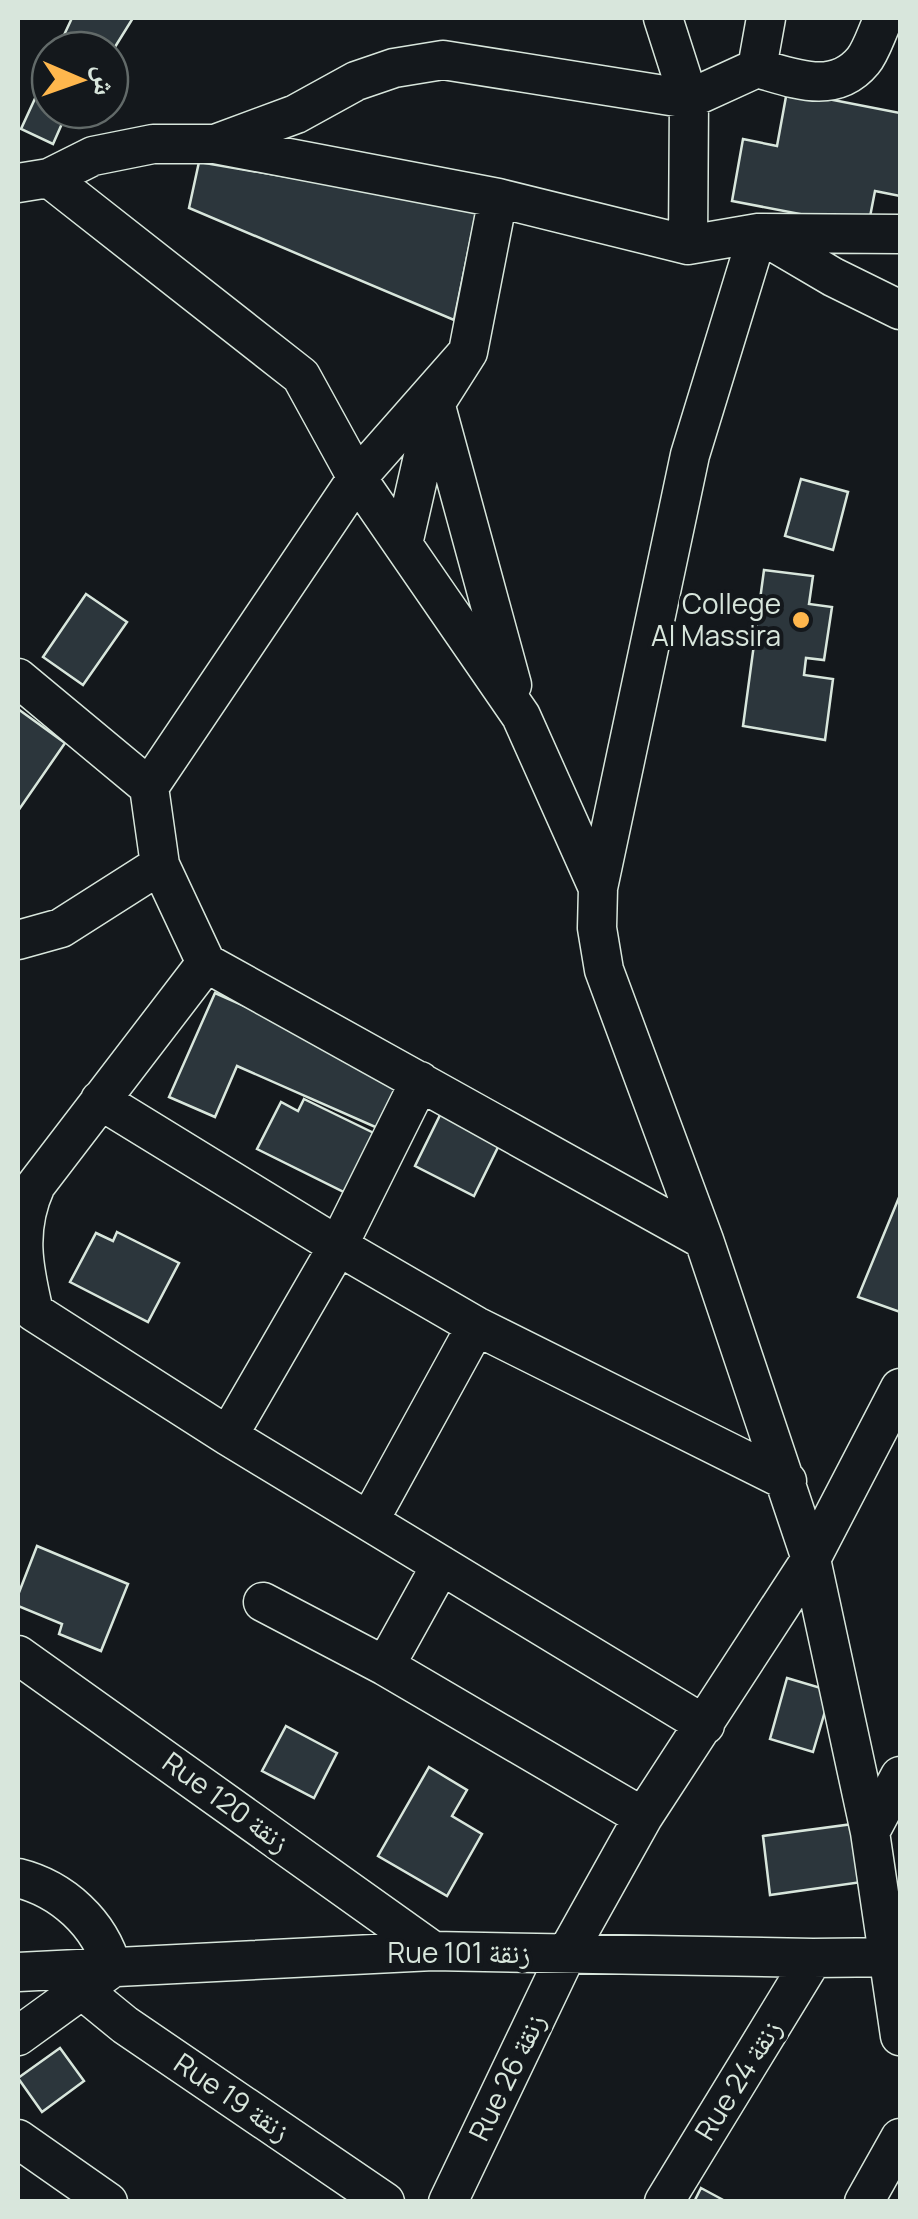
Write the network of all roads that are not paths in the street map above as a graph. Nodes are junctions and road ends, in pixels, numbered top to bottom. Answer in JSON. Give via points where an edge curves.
{"nodes":[{"id":1,"x":663,"y":18,"type":"edge"},
{"id":2,"x":766,"y":18,"type":"edge"},
{"id":3,"x":884,"y":18,"type":"edge"},
{"id":4,"x":757,"y":68,"type":"junction"},
{"id":5,"x":689,"y":98,"type":"junction"},
{"id":6,"x":216,"y":144,"type":"junction"},
{"id":7,"x":27,"y":180,"type":"edge"},
{"id":8,"x":498,"y":198,"type":"junction"},
{"id":9,"x":758,"y":233,"type":"junction"},
{"id":10,"x":900,"y":234,"type":"edge"},
{"id":11,"x":688,"y":245,"type":"junction"},
{"id":12,"x":900,"y":310,"type":"edge"},
{"id":13,"x":468,"y":352,"type":"junction"},
{"id":14,"x":436,"y":404,"type":"junction"},
{"id":15,"x":358,"y":478,"type":"junction"},
{"id":16,"x":403,"y":544,"type":"junction"},
{"id":17,"x":18,"y":678,"type":"edge"},
{"id":18,"x":521,"y":716,"type":"junction"},
{"id":19,"x":149,"y":787,"type":"junction"},
{"id":20,"x":160,"y":865,"type":"junction"},
{"id":21,"x":598,"y":888,"type":"junction"},
{"id":22,"x":18,"y":940,"type":"edge"},
{"id":23,"x":206,"y":963,"type":"junction"},
{"id":24,"x":420,"y":1081,"type":"junction"},
{"id":25,"x":100,"y":1100,"type":"junction"},
{"id":26,"x":704,"y":1240,"type":"junction"},
{"id":27,"x":338,"y":1246,"type":"junction"},
{"id":28,"x":26,"y":1322,"type":"edge"},
{"id":29,"x":476,"y":1326,"type":"junction"},
{"id":30,"x":900,"y":1388,"type":"edge"},
{"id":31,"x":228,"y":1436,"type":"junction"},
{"id":32,"x":787,"y":1481,"type":"junction"},
{"id":33,"x":369,"y":1522,"type":"junction"},
{"id":34,"x":811,"y":1559,"type":"junction"},
{"id":35,"x":441,"y":1565,"type":"junction"},
{"id":36,"x":263,"y":1602,"type":"dead end"},
{"id":37,"x":18,"y":1655,"type":"edge"},
{"id":38,"x":385,"y":1666,"type":"junction"},
{"id":39,"x":705,"y":1726,"type":"junction"},
{"id":40,"x":900,"y":1776,"type":"edge"},
{"id":41,"x":644,"y":1817,"type":"junction"},
{"id":42,"x":870,"y":1832,"type":"junction"},
{"id":43,"x":18,"y":1878,"type":"edge"},
{"id":44,"x":433,"y":1950,"type":"junction"},
{"id":45,"x":567,"y":1953,"type":"junction"},
{"id":46,"x":894,"y":1957,"type":"edge"},
{"id":47,"x":813,"y":1958,"type":"junction"},
{"id":48,"x":18,"y":1972,"type":"edge"},
{"id":49,"x":96,"y":1979,"type":"junction"},
{"id":50,"x":18,"y":2036,"type":"edge"},
{"id":51,"x":900,"y":2036,"type":"edge"},
{"id":52,"x":900,"y":2138,"type":"edge"},
{"id":53,"x":18,"y":2139,"type":"edge"},
{"id":54,"x":108,"y":2202,"type":"edge"},
{"id":55,"x":386,"y":2202,"type":"edge"},
{"id":56,"x":448,"y":2202,"type":"edge"},
{"id":57,"x":664,"y":2202,"type":"edge"},
{"id":58,"x":864,"y":2202,"type":"edge"}],
"edges":[{"from":1,"to":5,"type":"street"},
{"from":2,"to":4,"type":"street"},
{"from":3,"to":4,"type":"street","via":[[864,60],[833,81]]},
{"from":4,"to":5,"type":"street"},
{"from":5,"to":6,"type":"street","via":[[444,60],[356,81],[296,114]]},
{"from":5,"to":11,"type":"street"},
{"from":6,"to":7,"type":"street","via":[[152,144]]},
{"from":6,"to":8,"type":"street"},
{"from":7,"to":15,"type":"street","via":[[302,376]]},
{"from":8,"to":11,"type":"street"},
{"from":8,"to":13,"type":"street"},
{"from":9,"to":10,"type":"street"},
{"from":9,"to":11,"type":"street"},
{"from":9,"to":12,"type":"street"},
{"from":9,"to":21,"type":"street","via":[[690,455]]},
{"from":13,"to":14,"type":"street"},
{"from":13,"to":15,"type":"street"},
{"from":14,"to":16,"type":"street"},
{"from":14,"to":18,"type":"street"},
{"from":15,"to":16,"type":"street"},
{"from":15,"to":19,"type":"street"},
{"from":16,"to":18,"type":"street"},
{"from":17,"to":19,"type":"street"},
{"from":18,"to":21,"type":"street"},
{"from":19,"to":20,"type":"street"},
{"from":20,"to":22,"type":"street","via":[[60,928]]},
{"from":20,"to":23,"type":"street"},
{"from":21,"to":26,"type":"street","via":[[604,970]]},
{"from":23,"to":24,"type":"street"},
{"from":23,"to":25,"type":"street"},
{"from":24,"to":26,"type":"street"},
{"from":24,"to":27,"type":"street"},
{"from":25,"to":27,"type":"street"},
{"from":25,"to":28,"type":"street","via":[[26,1208]]},
{"from":26,"to":32,"type":"street"},
{"from":27,"to":29,"type":"street"},
{"from":27,"to":31,"type":"street"},
{"from":28,"to":31,"type":"street"},
{"from":29,"to":32,"type":"street"},
{"from":29,"to":33,"type":"street"},
{"from":30,"to":34,"type":"street","name":"Rue 26 زنقة"},
{"from":31,"to":33,"type":"street"},
{"from":32,"to":34,"type":"street"},
{"from":33,"to":35,"type":"street"},
{"from":34,"to":39,"type":"street","name":"Rue 26 زنقة"},
{"from":34,"to":42,"type":"street"},
{"from":35,"to":38,"type":"street"},
{"from":35,"to":39,"type":"street"},
{"from":36,"to":38,"type":"street"},
{"from":37,"to":44,"type":"street","name":"Rue 120 زنقة"},
{"from":38,"to":41,"type":"street"},
{"from":39,"to":41,"type":"street","name":"Rue 26 زنقة"},
{"from":40,"to":42,"type":"street"},
{"from":41,"to":45,"type":"street","name":"Rue 26 زنقة"},
{"from":42,"to":46,"type":"street"},
{"from":43,"to":49,"type":"street","via":[[80,1912],[102,1942]]},
{"from":44,"to":45,"type":"street","name":"Rue 101 زنقة"},
{"from":44,"to":49,"type":"street","name":"Rue 101 زنقة"},
{"from":45,"to":47,"type":"street","name":"Rue 101 زنقة"},
{"from":45,"to":56,"type":"street","name":"Rue 26 زنقة"},
{"from":46,"to":47,"type":"street","name":"Rue 101 زنقة"},
{"from":46,"to":51,"type":"street"},
{"from":47,"to":57,"type":"street","name":"Rue 24 زنقة"},
{"from":48,"to":49,"type":"street","name":"Rue 101 زنقة"},
{"from":49,"to":50,"type":"street"},
{"from":49,"to":55,"type":"street","name":"Rue 19 زنقة","via":[[125,2025]]},
{"from":52,"to":58,"type":"street"},
{"from":53,"to":54,"type":"street"}]}
